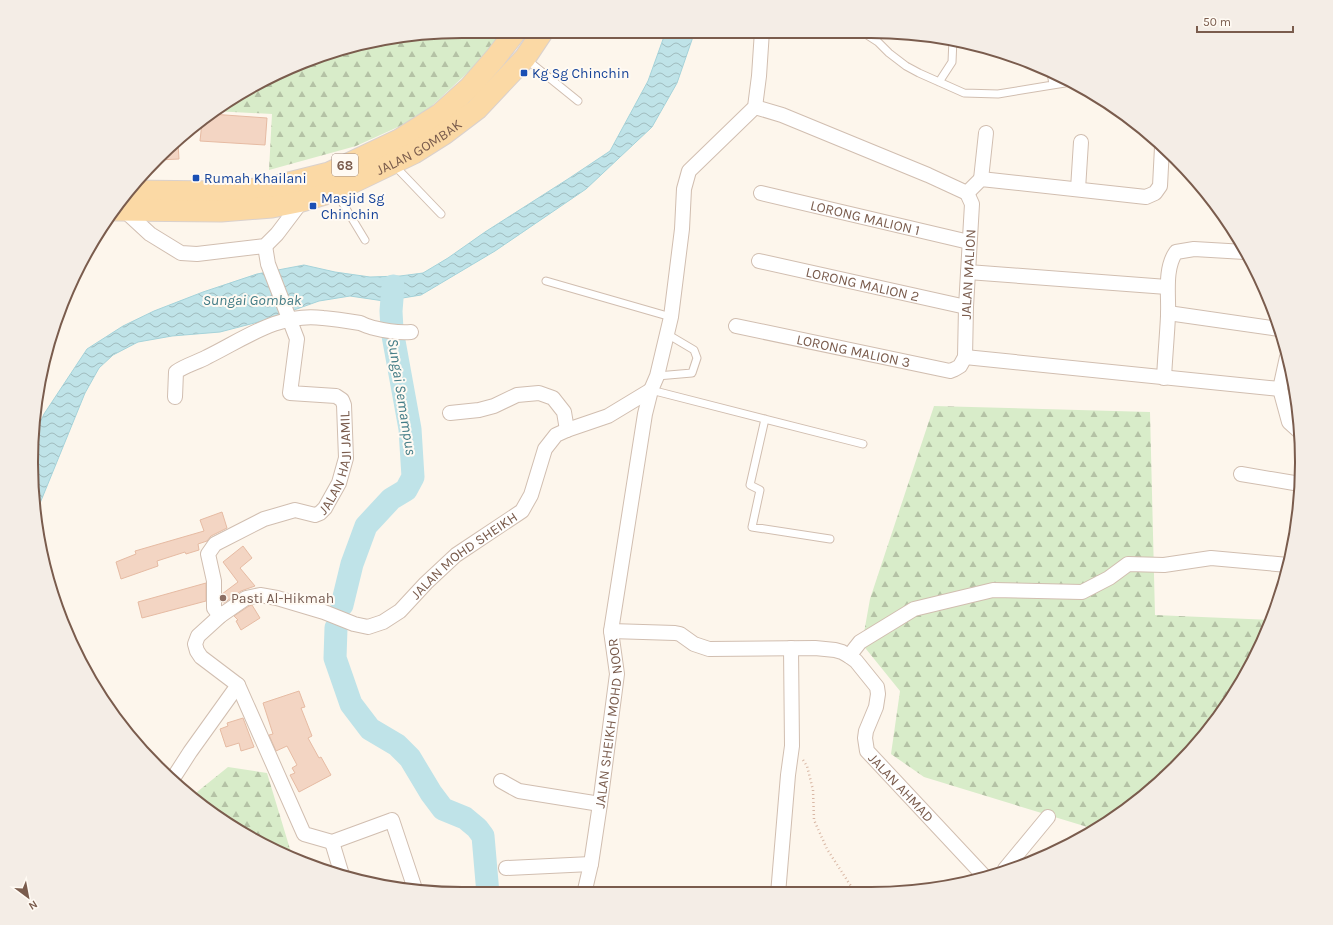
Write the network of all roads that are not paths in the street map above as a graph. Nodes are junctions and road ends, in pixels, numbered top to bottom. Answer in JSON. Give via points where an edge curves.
{"nodes":[{"id":1,"x":511,"y":38,"type":"edge"},
{"id":2,"x":538,"y":38,"type":"edge"},
{"id":3,"x":762,"y":38,"type":"edge"},
{"id":4,"x":872,"y":38,"type":"edge"},
{"id":5,"x":952,"y":46,"type":"edge"},
{"id":6,"x":525,"y":58,"type":"junction"},
{"id":7,"x":1053,"y":79,"type":"edge"},
{"id":8,"x":939,"y":82,"type":"junction"},
{"id":9,"x":1060,"y":83,"type":"edge"},
{"id":10,"x":1053,"y":84,"type":"junction"},
{"id":11,"x":578,"y":100,"type":"dead end"},
{"id":12,"x":755,"y":107,"type":"junction"},
{"id":13,"x":986,"y":133,"type":"dead end"},
{"id":14,"x":1081,"y":142,"type":"dead end"},
{"id":15,"x":1162,"y":154,"type":"edge"},
{"id":16,"x":394,"y":164,"type":"junction"},
{"id":17,"x":982,"y":179,"type":"junction"},
{"id":18,"x":1078,"y":189,"type":"junction"},
{"id":19,"x":335,"y":191,"type":"junction"},
{"id":20,"x":761,"y":193,"type":"dead end"},
{"id":21,"x":967,"y":193,"type":"junction"},
{"id":22,"x":302,"y":201,"type":"junction"},
{"id":23,"x":126,"y":204,"type":"edge"},
{"id":24,"x":126,"y":204,"type":"edge"},
{"id":25,"x":125,"y":206,"type":"edge"},
{"id":26,"x":440,"y":214,"type":"dead end"},
{"id":27,"x":365,"y":240,"type":"dead end"},
{"id":28,"x":969,"y":242,"type":"junction"},
{"id":29,"x":265,"y":246,"type":"junction"},
{"id":30,"x":1239,"y":252,"type":"edge"},
{"id":31,"x":759,"y":261,"type":"dead end"},
{"id":32,"x":968,"y":272,"type":"junction"},
{"id":33,"x":546,"y":282,"type":"dead end"},
{"id":34,"x":1167,"y":287,"type":"junction"},
{"id":35,"x":966,"y":307,"type":"junction"},
{"id":36,"x":1168,"y":314,"type":"junction"},
{"id":37,"x":671,"y":316,"type":"junction"},
{"id":38,"x":290,"y":318,"type":"junction"},
{"id":39,"x":736,"y":326,"type":"dead end"},
{"id":40,"x":1273,"y":328,"type":"edge"},
{"id":41,"x":406,"y":332,"type":"dead end"},
{"id":42,"x":667,"y":334,"type":"junction"},
{"id":43,"x":965,"y":357,"type":"junction"},
{"id":44,"x":1285,"y":369,"type":"edge"},
{"id":45,"x":657,"y":376,"type":"junction"},
{"id":46,"x":1164,"y":378,"type":"junction"},
{"id":47,"x":651,"y":390,"type":"junction"},
{"id":48,"x":1280,"y":390,"type":"junction"},
{"id":49,"x":175,"y":397,"type":"dead end"},
{"id":50,"x":450,"y":413,"type":"dead end"},
{"id":51,"x":765,"y":419,"type":"junction"},
{"id":52,"x":1293,"y":426,"type":"edge"},
{"id":53,"x":567,"y":430,"type":"junction"},
{"id":54,"x":863,"y":444,"type":"dead end"},
{"id":55,"x":1241,"y":474,"type":"dead end"},
{"id":56,"x":1294,"y":483,"type":"edge"},
{"id":57,"x":830,"y":539,"type":"dead end"},
{"id":58,"x":1283,"y":565,"type":"edge"},
{"id":59,"x":220,"y":616,"type":"junction"},
{"id":60,"x":611,"y":631,"type":"junction"},
{"id":61,"x":790,"y":648,"type":"junction"},
{"id":62,"x":849,"y":656,"type":"junction"},
{"id":63,"x":238,"y":685,"type":"junction"},
{"id":64,"x":175,"y":775,"type":"edge"},
{"id":65,"x":501,"y":781,"type":"dead end"},
{"id":66,"x":600,"y":804,"type":"junction"},
{"id":67,"x":1048,"y":817,"type":"dead end"},
{"id":68,"x":332,"y":842,"type":"junction"},
{"id":69,"x":1009,"y":863,"type":"edge"},
{"id":70,"x":591,"y":864,"type":"junction"},
{"id":71,"x":506,"y":868,"type":"dead end"},
{"id":72,"x":340,"y":869,"type":"edge"},
{"id":73,"x":981,"y":873,"type":"edge"},
{"id":74,"x":413,"y":884,"type":"edge"},
{"id":75,"x":586,"y":887,"type":"edge"},
{"id":76,"x":779,"y":887,"type":"edge"}],
"edges":[{"from":1,"to":23,"type":"main road","name":"JALAN GOMBAK","number":"68","via":[[470,87],[440,114],[399,140],[329,173],[270,188]]},
{"from":2,"to":6,"type":"main road","name":"JALAN GOMBAK","number":"68"},
{"from":3,"to":12,"type":"street"},
{"from":4,"to":8,"type":"lane","via":[[906,66]]},
{"from":5,"to":8,"type":"lane","via":[[952,62]]},
{"from":6,"to":11,"type":"lane"},
{"from":6,"to":16,"type":"main road","name":"JALAN GOMBAK","number":"68","via":[[477,109],[444,134]]},
{"from":7,"to":10,"type":"lane"},
{"from":8,"to":10,"type":"lane","via":[[964,93],[981,94],[998,94]]},
{"from":9,"to":10,"type":"lane"},
{"from":12,"to":21,"type":"street","via":[[782,115]]},
{"from":12,"to":37,"type":"street","name":"JALAN SHEIKH MOHD NOOR","via":[[689,171],[684,189],[682,229]]},
{"from":13,"to":17,"type":"street"},
{"from":14,"to":18,"type":"street"},
{"from":15,"to":18,"type":"street","via":[[1160,186],[1155,193],[1146,197]]},
{"from":16,"to":19,"type":"main road","name":"JALAN GOMBAK","number":"68"},
{"from":16,"to":26,"type":"lane"},
{"from":17,"to":18,"type":"street"},
{"from":17,"to":21,"type":"street"},
{"from":19,"to":22,"type":"main road","name":"JALAN GOMBAK","number":"68"},
{"from":19,"to":27,"type":"lane"},
{"from":20,"to":28,"type":"street","name":"LORONG MALION 1"},
{"from":21,"to":28,"type":"street","name":"JALAN MALION","via":[[972,204]]},
{"from":22,"to":24,"type":"main road","name":"JALAN GOMBAK","number":"68","via":[[272,207],[221,211]]},
{"from":22,"to":29,"type":"street"},
{"from":25,"to":29,"type":"street","via":[[150,234],[181,253],[197,254]]},
{"from":28,"to":32,"type":"street","name":"JALAN MALION"},
{"from":29,"to":38,"type":"street","via":[[268,264]]},
{"from":30,"to":34,"type":"street","via":[[1194,249],[1176,252],[1172,257]]},
{"from":31,"to":35,"type":"street","name":"LORONG MALION 2"},
{"from":32,"to":34,"type":"street"},
{"from":32,"to":35,"type":"street","name":"JALAN MALION"},
{"from":33,"to":37,"type":"lane"},
{"from":34,"to":36,"type":"street"},
{"from":35,"to":43,"type":"street","name":"JALAN MALION"},
{"from":36,"to":40,"type":"street"},
{"from":36,"to":46,"type":"street"},
{"from":37,"to":42,"type":"street","name":"JALAN SHEIKH MOHD NOOR"},
{"from":38,"to":41,"type":"street","via":[[322,317]]},
{"from":38,"to":49,"type":"street","via":[[251,333],[176,372]]},
{"from":38,"to":59,"type":"street","name":"JALAN HAJI JAMIL","via":[[297,339],[290,393],[336,396],[342,400],[346,458],[339,483],[320,513],[315,515],[295,510],[264,519],[215,544],[208,554],[214,581],[214,608]]},
{"from":39,"to":43,"type":"street","name":"LORONG MALION 3","via":[[950,371],[960,366]]},
{"from":42,"to":45,"type":"street","name":"JALAN SHEIKH MOHD NOOR"},
{"from":42,"to":45,"type":"lane","via":[[694,350],[697,358],[692,373]]},
{"from":43,"to":46,"type":"street"},
{"from":44,"to":48,"type":"street"},
{"from":45,"to":47,"type":"street","name":"JALAN SHEIKH MOHD NOOR"},
{"from":46,"to":48,"type":"street"},
{"from":47,"to":51,"type":"lane"},
{"from":47,"to":53,"type":"street","name":"JALAN MOHD SHEIKH","via":[[608,416]]},
{"from":47,"to":60,"type":"street","name":"JALAN SHEIKH MOHD NOOR"},
{"from":48,"to":52,"type":"street","via":[[1288,422]]},
{"from":50,"to":53,"type":"street","via":[[494,406],[517,395],[539,394],[553,398],[564,412]]},
{"from":51,"to":54,"type":"lane"},
{"from":51,"to":57,"type":"lane","via":[[750,485],[760,490],[752,527]]},
{"from":53,"to":59,"type":"street","name":"JALAN MOHD SHEIKH","via":[[556,435],[545,449],[531,495],[522,511],[456,555],[400,611],[382,622],[368,627],[354,624],[324,612],[260,595],[246,598]]},
{"from":55,"to":56,"type":"street"},
{"from":58,"to":62,"type":"street","via":[[1211,558],[1164,565],[1128,564],[1109,578],[1082,592],[993,590],[914,609],[860,642]]},
{"from":59,"to":63,"type":"street","name":"JALAN MOHD SHEIKH","via":[[198,636],[195,644],[201,657]]},
{"from":60,"to":61,"type":"street","via":[[680,634],[709,650]]},
{"from":60,"to":66,"type":"street","name":"JALAN SHEIKH MOHD NOOR","via":[[617,674]]},
{"from":61,"to":62,"type":"street","via":[[835,650]]},
{"from":61,"to":76,"type":"street","via":[[792,746]]},
{"from":62,"to":73,"type":"street","name":"JALAN AHMAD","via":[[856,660],[877,687],[876,707],[866,731],[867,751]]},
{"from":63,"to":64,"type":"street"},
{"from":63,"to":68,"type":"street","via":[[304,834]]},
{"from":65,"to":66,"type":"street","via":[[519,791]]},
{"from":66,"to":70,"type":"street","name":"JALAN SHEIKH MOHD NOOR"},
{"from":67,"to":69,"type":"street"},
{"from":68,"to":72,"type":"street"},
{"from":68,"to":74,"type":"street","via":[[392,820]]},
{"from":70,"to":71,"type":"street"},
{"from":70,"to":75,"type":"street","name":"JALAN SHEIKH MOHD NOOR"}]}
